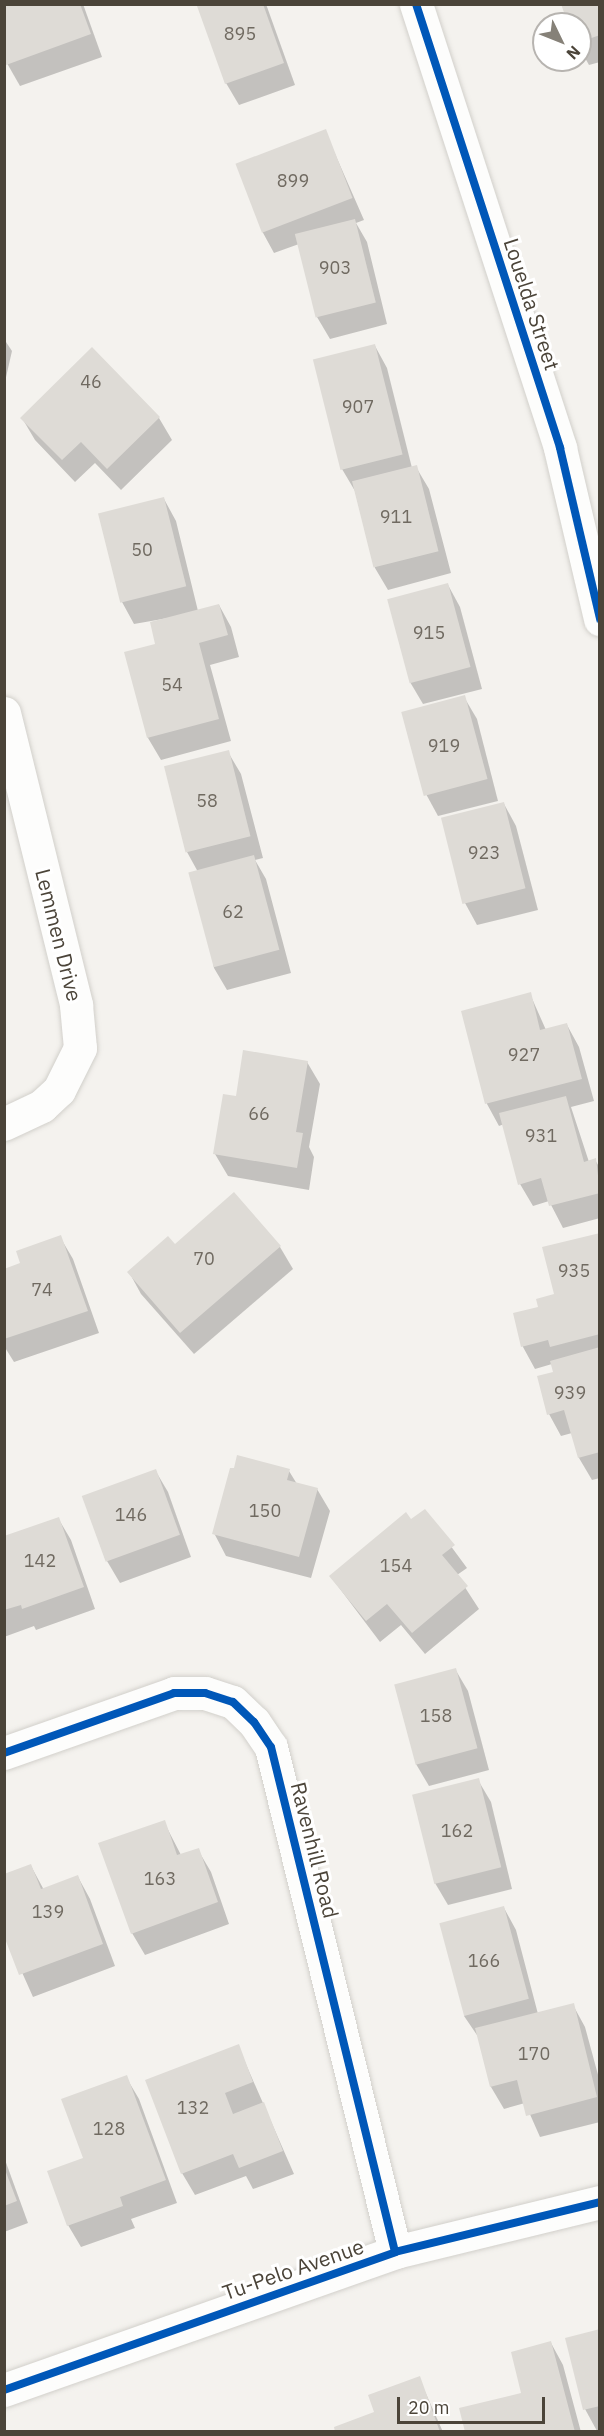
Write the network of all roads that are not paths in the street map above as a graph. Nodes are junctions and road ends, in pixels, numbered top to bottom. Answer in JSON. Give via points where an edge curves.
{"nodes":[{"id":1,"x":416,"y":4,"type":"edge"},
{"id":2,"x":600,"y":619,"type":"edge"},
{"id":3,"x":4,"y":713,"type":"edge"},
{"id":4,"x":4,"y":1124,"type":"edge"},
{"id":5,"x":4,"y":1752,"type":"edge"},
{"id":6,"x":600,"y":2202,"type":"edge"},
{"id":7,"x":395,"y":2252,"type":"junction"},
{"id":8,"x":4,"y":2390,"type":"edge"}],
"edges":[{"from":1,"to":2,"type":"street","name":"Louelda Street","via":[[560,448]]},
{"from":3,"to":4,"type":"street","name":"Lemmen Drive","via":[[76,1005],[80,1048],[59,1090],[42,1106]]},
{"from":5,"to":7,"type":"street","name":"Ravenhill Road","via":[[174,1693],[205,1693],[233,1702],[254,1722],[271,1747]]},
{"from":6,"to":7,"type":"street","name":"Tu-Pelo Avenue"},
{"from":7,"to":8,"type":"street","name":"Tu-Pelo Avenue"}]}
